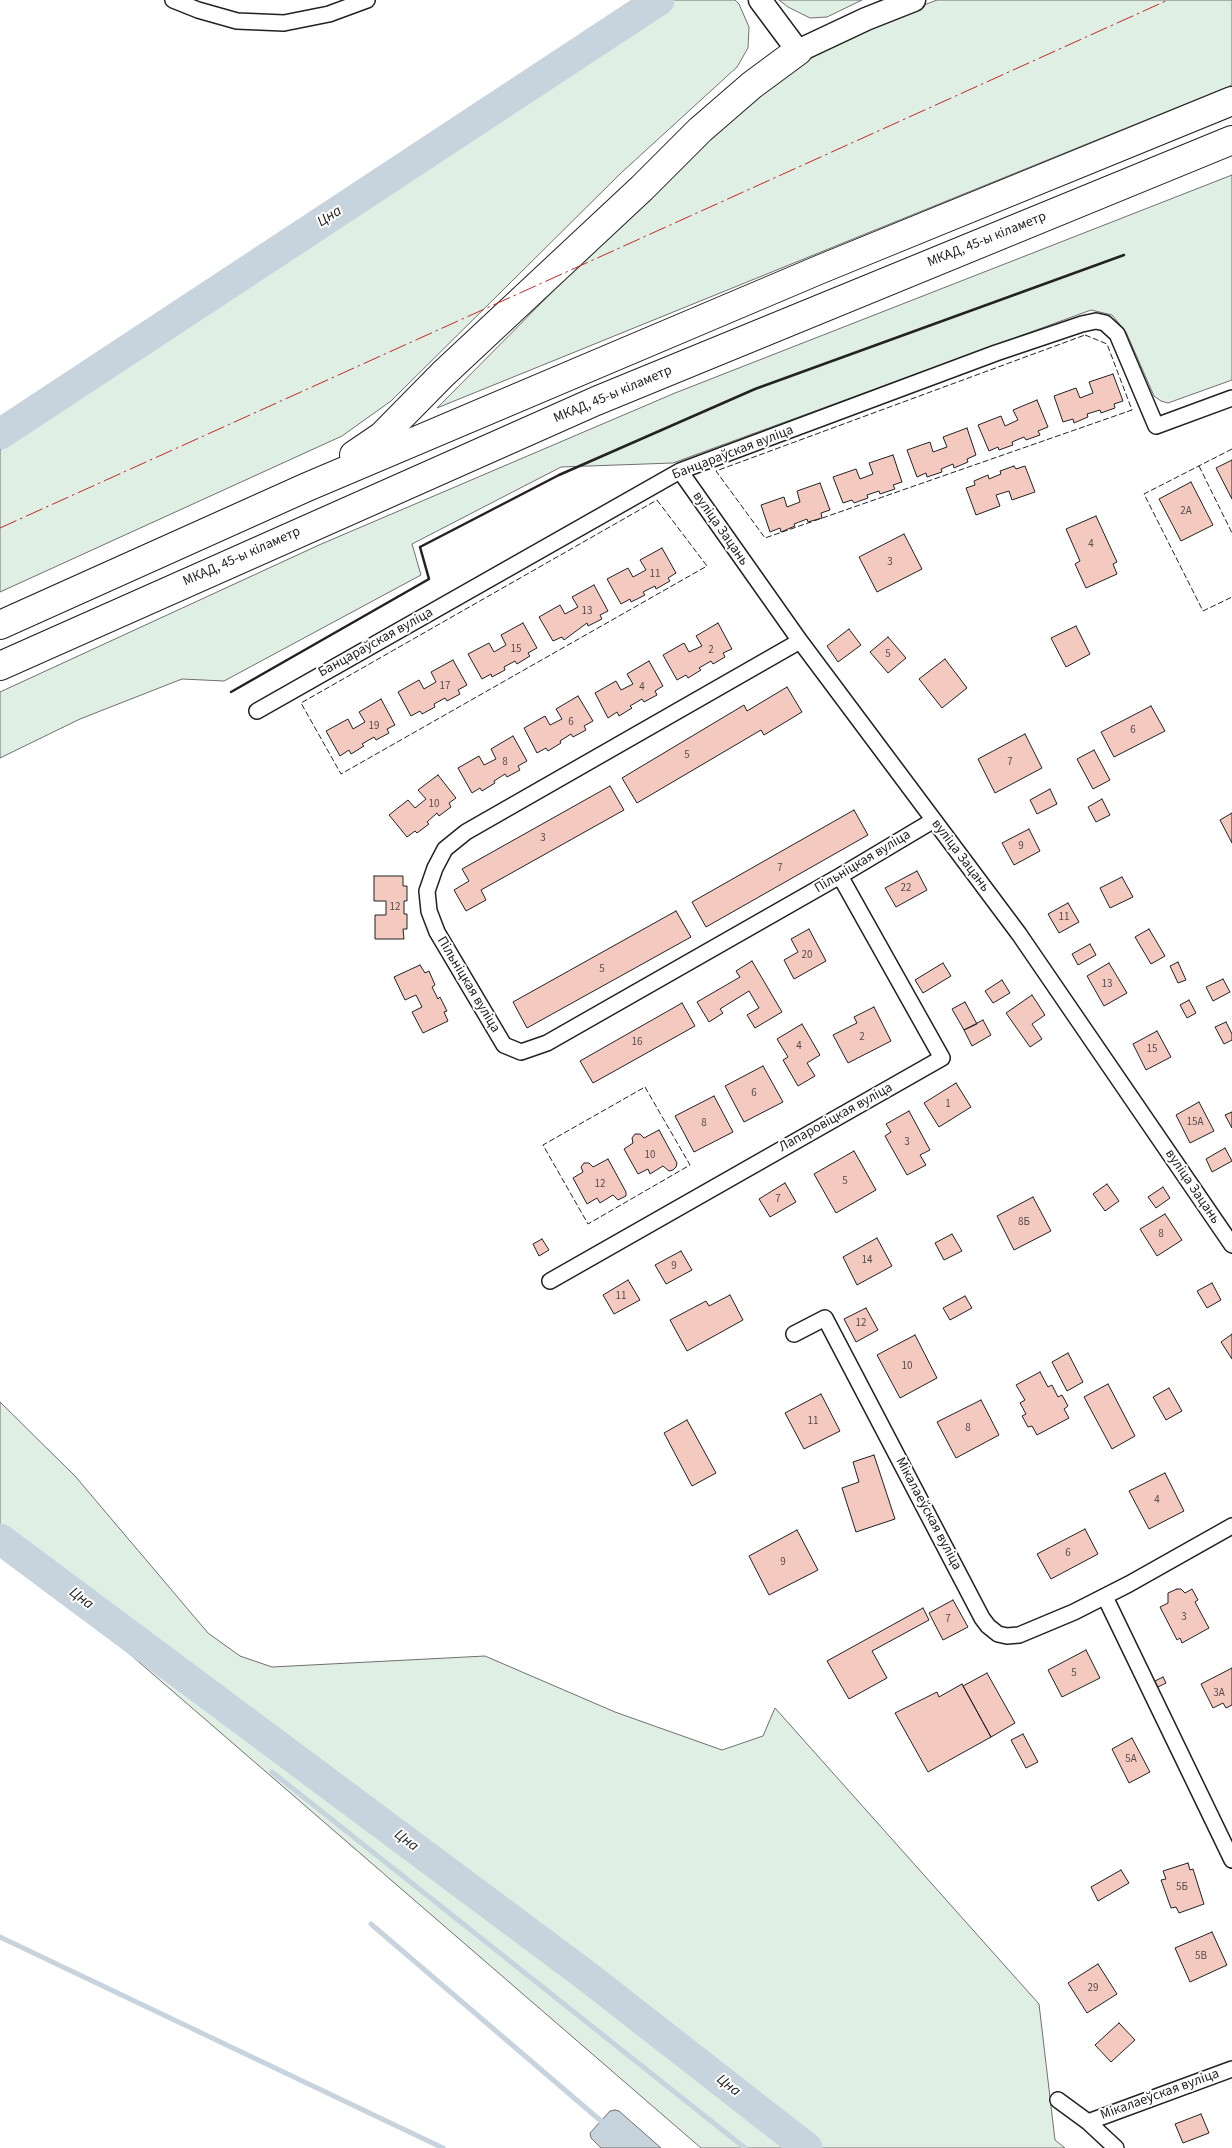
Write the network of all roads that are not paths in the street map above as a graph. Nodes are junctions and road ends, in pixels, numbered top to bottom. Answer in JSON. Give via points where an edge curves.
{"nodes":[{"id":1,"x":173,"y":0,"type":"edge"},
{"id":2,"x":367,"y":0,"type":"edge"},
{"id":3,"x":760,"y":0,"type":"edge"},
{"id":4,"x":914,"y":0,"type":"edge"},
{"id":5,"x":798,"y":52,"type":"junction"},
{"id":6,"x":1232,"y":101,"type":"edge"},
{"id":7,"x":1232,"y":140,"type":"edge"},
{"id":8,"x":1232,"y":398,"type":"edge"},
{"id":9,"x":680,"y":471,"type":"junction"},
{"id":10,"x":307,"y":487,"type":"junction"},
{"id":11,"x":0,"y":625,"type":"edge"},
{"id":12,"x":800,"y":642,"type":"junction"},
{"id":13,"x":0,"y":666,"type":"edge"},
{"id":14,"x":257,"y":711,"type":"dead end"},
{"id":15,"x":934,"y":820,"type":"junction"},
{"id":16,"x":840,"y":876,"type":"junction"},
{"id":17,"x":1232,"y":1245,"type":"edge"},
{"id":18,"x":550,"y":1281,"type":"dead end"},
{"id":19,"x":794,"y":1334,"type":"dead end"},
{"id":20,"x":1232,"y":1526,"type":"edge"},
{"id":21,"x":1105,"y":1597,"type":"junction"},
{"id":22,"x":1232,"y":1860,"type":"edge"},
{"id":23,"x":1232,"y":2069,"type":"edge"},
{"id":24,"x":1058,"y":2100,"type":"dead end"},
{"id":25,"x":1088,"y":2122,"type":"junction"},
{"id":26,"x":1116,"y":2148,"type":"edge"}],
"edges":[{"from":1,"to":2,"type":"street","via":[[237,21],[284,23],[329,14]]},
{"from":3,"to":5,"type":"street"},
{"from":4,"to":5,"type":"street","via":[[866,18]]},
{"from":5,"to":10,"type":"highway","via":[[752,85],[700,130],[382,436]]},
{"from":6,"to":10,"type":"highway","via":[[821,269]]},
{"from":7,"to":13,"type":"highway","name":"МКАД, 45-ы кіламетр","via":[[596,401]]},
{"from":8,"to":9,"type":"street","name":"Банцараўская вуліца","via":[[1156,426],[1117,334],[1096,320],[996,353]]},
{"from":9,"to":12,"type":"street","name":"вуліца Зацань"},
{"from":9,"to":14,"type":"street","name":"Банцараўская вуліца"},
{"from":10,"to":11,"type":"highway"},
{"from":12,"to":15,"type":"street","name":"вуліца Зацань"},
{"from":12,"to":16,"type":"street","name":"Пільніцкая вуліца","via":[[466,832],[445,849],[435,868],[427,890],[430,911],[437,932],[504,1045],[521,1052],[547,1043]]},
{"from":15,"to":16,"type":"street","name":"Пільніцкая вуліца"},
{"from":15,"to":17,"type":"street","name":"вуліца Зацань","via":[[1019,934]]},
{"from":16,"to":18,"type":"street","name":"Лапаровіцкая вуліца","via":[[942,1058]]},
{"from":19,"to":21,"type":"street","name":"Мікалаеўская вуліца","via":[[825,1318],[982,1618],[993,1632],[1019,1635]]},
{"from":20,"to":21,"type":"street","name":"Мікалаеўская вуліца"},
{"from":21,"to":22,"type":"street"},
{"from":23,"to":25,"type":"street","name":"Мікалаеўская вуліца"},
{"from":24,"to":25,"type":"street"},
{"from":25,"to":26,"type":"street"}]}
